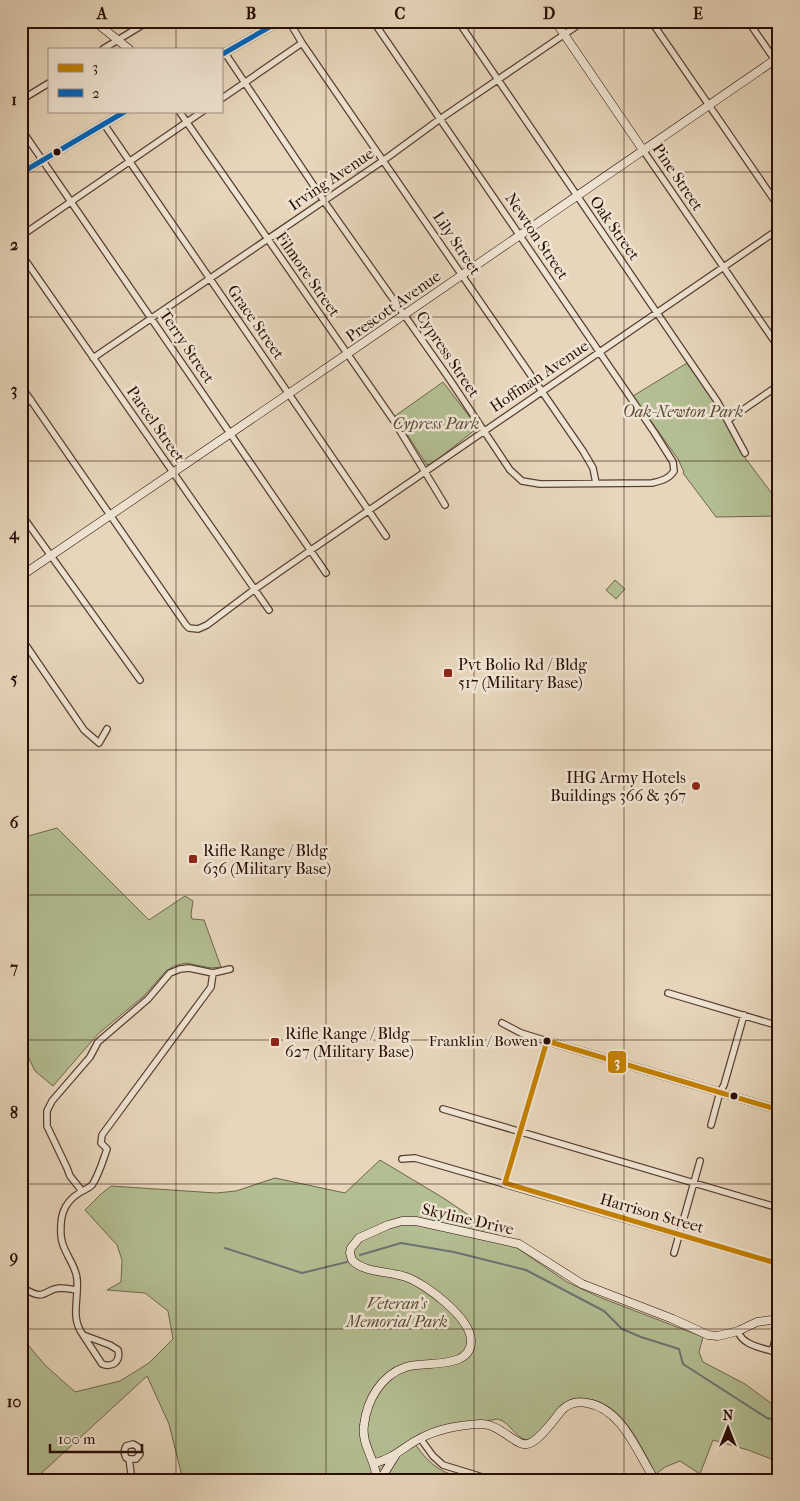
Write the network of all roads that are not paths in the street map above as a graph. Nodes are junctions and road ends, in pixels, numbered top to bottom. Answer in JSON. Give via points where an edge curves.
{"nodes":[{"id":1,"x":94,"y":21,"type":"edge"},
{"id":2,"x":149,"y":21,"type":"edge"},
{"id":3,"x":280,"y":21,"type":"edge"},
{"id":4,"x":289,"y":21,"type":"edge"},
{"id":5,"x":373,"y":21,"type":"edge"},
{"id":6,"x":458,"y":21,"type":"edge"},
{"id":7,"x":555,"y":21,"type":"edge"},
{"id":8,"x":584,"y":21,"type":"edge"},
{"id":9,"x":651,"y":21,"type":"edge"},
{"id":10,"x":748,"y":21,"type":"edge"},
{"id":11,"x":564,"y":35,"type":"junction"},
{"id":12,"x":117,"y":40,"type":"junction"},
{"id":13,"x":302,"y":43,"type":"junction"},
{"id":14,"x":105,"y":48,"type":"edge"},
{"id":15,"x":128,"y":48,"type":"edge"},
{"id":16,"x":223,"y":54,"type":"edge"},
{"id":17,"x":777,"y":61,"type":"edge"},
{"id":18,"x":498,"y":79,"type":"junction"},
{"id":19,"x":244,"y":83,"type":"junction"},
{"id":20,"x":48,"y":84,"type":"edge"},
{"id":21,"x":222,"y":98,"type":"edge"},
{"id":22,"x":21,"y":100,"type":"edge"},
{"id":23,"x":708,"y":105,"type":"junction"},
{"id":24,"x":124,"y":112,"type":"edge"},
{"id":25,"x":180,"y":112,"type":"edge"},
{"id":26,"x":202,"y":112,"type":"edge"},
{"id":27,"x":440,"y":119,"type":"junction"},
{"id":28,"x":186,"y":123,"type":"junction"},
{"id":29,"x":104,"y":124,"type":"junction"},
{"id":30,"x":23,"y":132,"type":"edge"},
{"id":31,"x":643,"y":150,"type":"junction"},
{"id":32,"x":43,"y":160,"type":"junction"},
{"id":33,"x":384,"y":160,"type":"junction"},
{"id":34,"x":129,"y":162,"type":"junction"},
{"id":35,"x":21,"y":173,"type":"edge"},
{"id":36,"x":576,"y":195,"type":"junction"},
{"id":37,"x":324,"y":201,"type":"junction"},
{"id":38,"x":71,"y":202,"type":"junction"},
{"id":39,"x":779,"y":207,"type":"edge"},
{"id":40,"x":779,"y":229,"type":"edge"},
{"id":41,"x":520,"y":234,"type":"junction"},
{"id":42,"x":21,"y":236,"type":"edge"},
{"id":43,"x":267,"y":239,"type":"junction"},
{"id":44,"x":21,"y":254,"type":"edge"},
{"id":45,"x":723,"y":267,"type":"junction"},
{"id":46,"x":462,"y":274,"type":"junction"},
{"id":47,"x":209,"y":278,"type":"junction"},
{"id":48,"x":657,"y":313,"type":"junction"},
{"id":49,"x":404,"y":314,"type":"junction"},
{"id":50,"x":152,"y":318,"type":"junction"},
{"id":51,"x":779,"y":348,"type":"edge"},
{"id":52,"x":599,"y":352,"type":"junction"},
{"id":53,"x":347,"y":354,"type":"junction"},
{"id":54,"x":93,"y":358,"type":"junction"},
{"id":55,"x":779,"y":385,"type":"edge"},
{"id":56,"x":21,"y":386,"type":"edge"},
{"id":57,"x":541,"y":391,"type":"junction"},
{"id":58,"x":289,"y":393,"type":"junction"},
{"id":59,"x":30,"y":400,"type":"junction"},
{"id":60,"x":21,"y":406,"type":"edge"},
{"id":61,"x":728,"y":420,"type":"junction"},
{"id":62,"x":483,"y":431,"type":"junction"},
{"id":63,"x":230,"y":433,"type":"junction"},
{"id":64,"x":745,"y":453,"type":"dead end"},
{"id":65,"x":675,"y":467,"type":"joint"},
{"id":66,"x":172,"y":472,"type":"junction"},
{"id":67,"x":426,"y":472,"type":"junction"},
{"id":68,"x":596,"y":483,"type":"junction"},
{"id":69,"x":445,"y":505,"type":"dead end"},
{"id":70,"x":368,"y":511,"type":"junction"},
{"id":71,"x":21,"y":514,"type":"edge"},
{"id":72,"x":110,"y":515,"type":"junction"},
{"id":73,"x":386,"y":536,"type":"dead end"},
{"id":74,"x":311,"y":550,"type":"junction"},
{"id":75,"x":50,"y":556,"type":"junction"},
{"id":76,"x":326,"y":573,"type":"dead end"},
{"id":77,"x":21,"y":576,"type":"edge"},
{"id":78,"x":255,"y":589,"type":"junction"},
{"id":79,"x":269,"y":610,"type":"dead end"},
{"id":80,"x":21,"y":638,"type":"edge"},
{"id":81,"x":140,"y":680,"type":"dead end"},
{"id":82,"x":106,"y":728,"type":"dead end"},
{"id":83,"x":230,"y":969,"type":"dead end"},
{"id":84,"x":214,"y":974,"type":"junction"},
{"id":85,"x":668,"y":993,"type":"dead end"},
{"id":86,"x":744,"y":1015,"type":"junction"},
{"id":87,"x":502,"y":1023,"type":"dead end"},
{"id":88,"x":779,"y":1026,"type":"edge"},
{"id":89,"x":546,"y":1040,"type":"junction"},
{"id":90,"x":720,"y":1092,"type":"junction"},
{"id":91,"x":443,"y":1109,"type":"dead end"},
{"id":92,"x":779,"y":1110,"type":"edge"},
{"id":93,"x":712,"y":1124,"type":"dead end"},
{"id":94,"x":520,"y":1132,"type":"junction"},
{"id":95,"x":402,"y":1159,"type":"dead end"},
{"id":96,"x":700,"y":1161,"type":"dead end"},
{"id":97,"x":505,"y":1183,"type":"junction"},
{"id":98,"x":694,"y":1183,"type":"junction"},
{"id":99,"x":82,"y":1191,"type":"junction"},
{"id":100,"x":779,"y":1208,"type":"edge"},
{"id":101,"x":679,"y":1235,"type":"junction"},
{"id":102,"x":674,"y":1253,"type":"dead end"},
{"id":103,"x":779,"y":1264,"type":"edge"},
{"id":104,"x":21,"y":1277,"type":"edge"},
{"id":105,"x":76,"y":1290,"type":"junction"},
{"id":106,"x":779,"y":1319,"type":"edge"},
{"id":107,"x":779,"y":1327,"type":"edge"},
{"id":108,"x":738,"y":1331,"type":"junction"},
{"id":109,"x":83,"y":1335,"type":"junction"},
{"id":110,"x":772,"y":1351,"type":"junction"},
{"id":111,"x":779,"y":1353,"type":"edge"},
{"id":112,"x":420,"y":1438,"type":"junction"},
{"id":113,"x":369,"y":1452,"type":"junction"},
{"id":114,"x":393,"y":1457,"type":"junction"},
{"id":115,"x":129,"y":1459,"type":"dead end"},
{"id":116,"x":375,"y":1463,"type":"junction"},
{"id":117,"x":132,"y":1480,"type":"edge"},
{"id":118,"x":379,"y":1480,"type":"edge"},
{"id":119,"x":492,"y":1480,"type":"edge"},
{"id":120,"x":655,"y":1480,"type":"edge"}],
"edges":[{"from":1,"to":12,"type":"street"},
{"from":2,"to":12,"type":"street"},
{"from":3,"to":16,"type":"street"},
{"from":4,"to":13,"type":"street","name":"Lily Street"},
{"from":5,"to":27,"type":"street","name":"Newton Street"},
{"from":6,"to":18,"type":"street","name":"Oak Street"},
{"from":7,"to":11,"type":"street","name":"Pine Street"},
{"from":8,"to":11,"type":"street","name":"Irving Avenue"},
{"from":9,"to":23,"type":"street"},
{"from":10,"to":17,"type":"street"},
{"from":11,"to":18,"type":"street","name":"Irving Avenue"},
{"from":11,"to":31,"type":"street","name":"Pine Street"},
{"from":12,"to":14,"type":"street"},
{"from":12,"to":15,"type":"street"},
{"from":13,"to":19,"type":"street"},
{"from":13,"to":33,"type":"street","name":"Lily Street"},
{"from":16,"to":19,"type":"street","name":"Cypress Street"},
{"from":17,"to":23,"type":"street","name":"Prescott Avenue"},
{"from":18,"to":27,"type":"street","name":"Irving Avenue"},
{"from":18,"to":36,"type":"street","name":"Oak Street"},
{"from":19,"to":21,"type":"street"},
{"from":19,"to":37,"type":"street","name":"Cypress Street"},
{"from":20,"to":22,"type":"street"},
{"from":23,"to":31,"type":"street","name":"Prescott Avenue"},
{"from":23,"to":39,"type":"street"},
{"from":24,"to":29,"type":"street"},
{"from":25,"to":28,"type":"street","name":"Filmore Street"},
{"from":26,"to":28,"type":"street"},
{"from":27,"to":33,"type":"street","name":"Irving Avenue"},
{"from":27,"to":41,"type":"street","name":"Newton Street"},
{"from":28,"to":34,"type":"street"},
{"from":28,"to":43,"type":"street","name":"Filmore Street"},
{"from":29,"to":32,"type":"street"},
{"from":29,"to":34,"type":"street","name":"Grace Street"},
{"from":30,"to":32,"type":"street","name":"Terry Street"},
{"from":31,"to":36,"type":"street","name":"Prescott Avenue"},
{"from":31,"to":45,"type":"street","name":"Pine Street"},
{"from":32,"to":35,"type":"street"},
{"from":32,"to":38,"type":"street","name":"Terry Street"},
{"from":33,"to":37,"type":"street","name":"Irving Avenue"},
{"from":33,"to":46,"type":"street","name":"Lily Street"},
{"from":34,"to":38,"type":"street"},
{"from":34,"to":47,"type":"street","name":"Grace Street"},
{"from":36,"to":41,"type":"street","name":"Prescott Avenue"},
{"from":36,"to":48,"type":"street","name":"Oak Street"},
{"from":37,"to":43,"type":"street","name":"Irving Avenue"},
{"from":37,"to":49,"type":"street","name":"Cypress Street"},
{"from":38,"to":42,"type":"street"},
{"from":38,"to":50,"type":"street","name":"Terry Street"},
{"from":40,"to":45,"type":"street","name":"Hoffman Avenue"},
{"from":41,"to":46,"type":"street","name":"Prescott Avenue"},
{"from":41,"to":52,"type":"street","name":"Newton Street"},
{"from":43,"to":47,"type":"street","name":"Irving Avenue"},
{"from":43,"to":53,"type":"street","name":"Filmore Street"},
{"from":44,"to":54,"type":"street","name":"Parcel Street"},
{"from":45,"to":48,"type":"street","name":"Hoffman Avenue"},
{"from":45,"to":51,"type":"street","name":"Pine Street"},
{"from":46,"to":49,"type":"street","name":"Prescott Avenue"},
{"from":46,"to":57,"type":"street","name":"Lily Street"},
{"from":47,"to":50,"type":"street","name":"Irving Avenue"},
{"from":47,"to":58,"type":"street","name":"Grace Street"},
{"from":48,"to":52,"type":"street","name":"Hoffman Avenue"},
{"from":48,"to":61,"type":"street","name":"Oak Street"},
{"from":49,"to":53,"type":"street","name":"Prescott Avenue"},
{"from":49,"to":62,"type":"street","name":"Cypress Street"},
{"from":50,"to":54,"type":"street","name":"Irving Avenue"},
{"from":50,"to":63,"type":"street","name":"Terry Street"},
{"from":52,"to":57,"type":"street","name":"Hoffman Avenue"},
{"from":52,"to":65,"type":"street","name":"Newton Street"},
{"from":53,"to":58,"type":"street","name":"Prescott Avenue"},
{"from":53,"to":67,"type":"street","name":"Filmore Street"},
{"from":54,"to":66,"type":"street","name":"Parcel Street"},
{"from":55,"to":61,"type":"street"},
{"from":56,"to":59,"type":"street"},
{"from":57,"to":62,"type":"street","name":"Hoffman Avenue"},
{"from":57,"to":68,"type":"street","name":"Lily Street","via":[[593,468]]},
{"from":58,"to":63,"type":"street","name":"Prescott Avenue"},
{"from":58,"to":70,"type":"street","name":"Grace Street"},
{"from":59,"to":60,"type":"street"},
{"from":59,"to":72,"type":"street"},
{"from":61,"to":64,"type":"street","name":"Oak Street"},
{"from":62,"to":67,"type":"street","name":"Hoffman Avenue"},
{"from":62,"to":68,"type":"street","name":"Cypress Street","via":[[517,478],[527,483]]},
{"from":63,"to":66,"type":"street","name":"Prescott Avenue"},
{"from":63,"to":74,"type":"street","name":"Terry Street"},
{"from":65,"to":68,"type":"street","name":"Cypress Street","via":[[672,474],[662,481]]},
{"from":66,"to":72,"type":"street","name":"Prescott Avenue"},
{"from":66,"to":78,"type":"street","name":"Parcel Street"},
{"from":67,"to":69,"type":"street","name":"Filmore Street"},
{"from":67,"to":70,"type":"street","name":"Hoffman Avenue"},
{"from":70,"to":73,"type":"street","name":"Grace Street"},
{"from":70,"to":74,"type":"street","name":"Hoffman Avenue"},
{"from":71,"to":75,"type":"street"},
{"from":72,"to":75,"type":"street","name":"Prescott Avenue"},
{"from":72,"to":78,"type":"street","name":"Hoffman Avenue","via":[[186,625],[193,629],[207,625]]},
{"from":74,"to":76,"type":"street","name":"Terry Street"},
{"from":74,"to":78,"type":"street","name":"Hoffman Avenue"},
{"from":75,"to":77,"type":"street","name":"Prescott Avenue"},
{"from":75,"to":81,"type":"street"},
{"from":78,"to":79,"type":"street","name":"Parcel Street"},
{"from":80,"to":82,"type":"street","via":[[84,730],[99,743]]},
{"from":83,"to":84,"type":"street"},
{"from":84,"to":99,"type":"street","via":[[211,987],[102,1135],[101,1143],[107,1149],[93,1183]]},
{"from":84,"to":99,"type":"street","via":[[188,968],[170,973],[148,999],[98,1042],[90,1057],[52,1101],[47,1111],[46,1126],[70,1176]]},
{"from":85,"to":86,"type":"street"},
{"from":86,"to":88,"type":"street"},
{"from":86,"to":90,"type":"street"},
{"from":87,"to":89,"type":"street"},
{"from":89,"to":90,"type":"street"},
{"from":89,"to":94,"type":"street"},
{"from":90,"to":92,"type":"street"},
{"from":90,"to":93,"type":"street"},
{"from":91,"to":94,"type":"street"},
{"from":94,"to":97,"type":"street"},
{"from":94,"to":98,"type":"street"},
{"from":95,"to":97,"type":"street","name":"Harrison Street","via":[[415,1158]]},
{"from":96,"to":98,"type":"street"},
{"from":97,"to":101,"type":"street","name":"Harrison Street"},
{"from":98,"to":100,"type":"street"},
{"from":98,"to":101,"type":"street"},
{"from":99,"to":105,"type":"street","via":[[67,1203],[61,1218],[61,1239],[76,1274]]},
{"from":101,"to":102,"type":"street"},
{"from":101,"to":103,"type":"street","name":"Harrison Street"},
{"from":104,"to":105,"type":"street","via":[[25,1289],[33,1294],[42,1295],[59,1288]]},
{"from":105,"to":109,"type":"street","via":[[75,1316]]},
{"from":106,"to":108,"type":"street","via":[[757,1322]]},
{"from":107,"to":110,"type":"street"},
{"from":108,"to":110,"type":"street","via":[[745,1341]]},
{"from":108,"to":113,"type":"street","name":"Skyline Drive","via":[[718,1336],[702,1333],[582,1284],[519,1244],[416,1220],[388,1225],[355,1241],[350,1251],[352,1260],[364,1268],[404,1276],[421,1284],[461,1319],[471,1341],[468,1352],[460,1358],[438,1364],[408,1366],[393,1374],[375,1392],[368,1405],[364,1426]]},
{"from":109,"to":109,"type":"street","via":[[115,1347],[119,1354],[115,1363],[111,1366],[102,1364]]},
{"from":110,"to":111,"type":"street"},
{"from":112,"to":114,"type":"street"},
{"from":112,"to":119,"type":"street","via":[[443,1465]]},
{"from":112,"to":120,"type":"street","via":[[452,1428],[487,1424],[504,1431],[521,1444],[527,1444],[535,1440],[568,1405],[590,1403],[616,1419]]},
{"from":113,"to":114,"type":"street"},
{"from":113,"to":116,"type":"street","name":"Skyline Drive"},
{"from":114,"to":116,"type":"street"},
{"from":114,"to":118,"type":"street"},
{"from":115,"to":117,"type":"street"},
{"from":116,"to":118,"type":"street","name":"Skyline Drive"}]}
